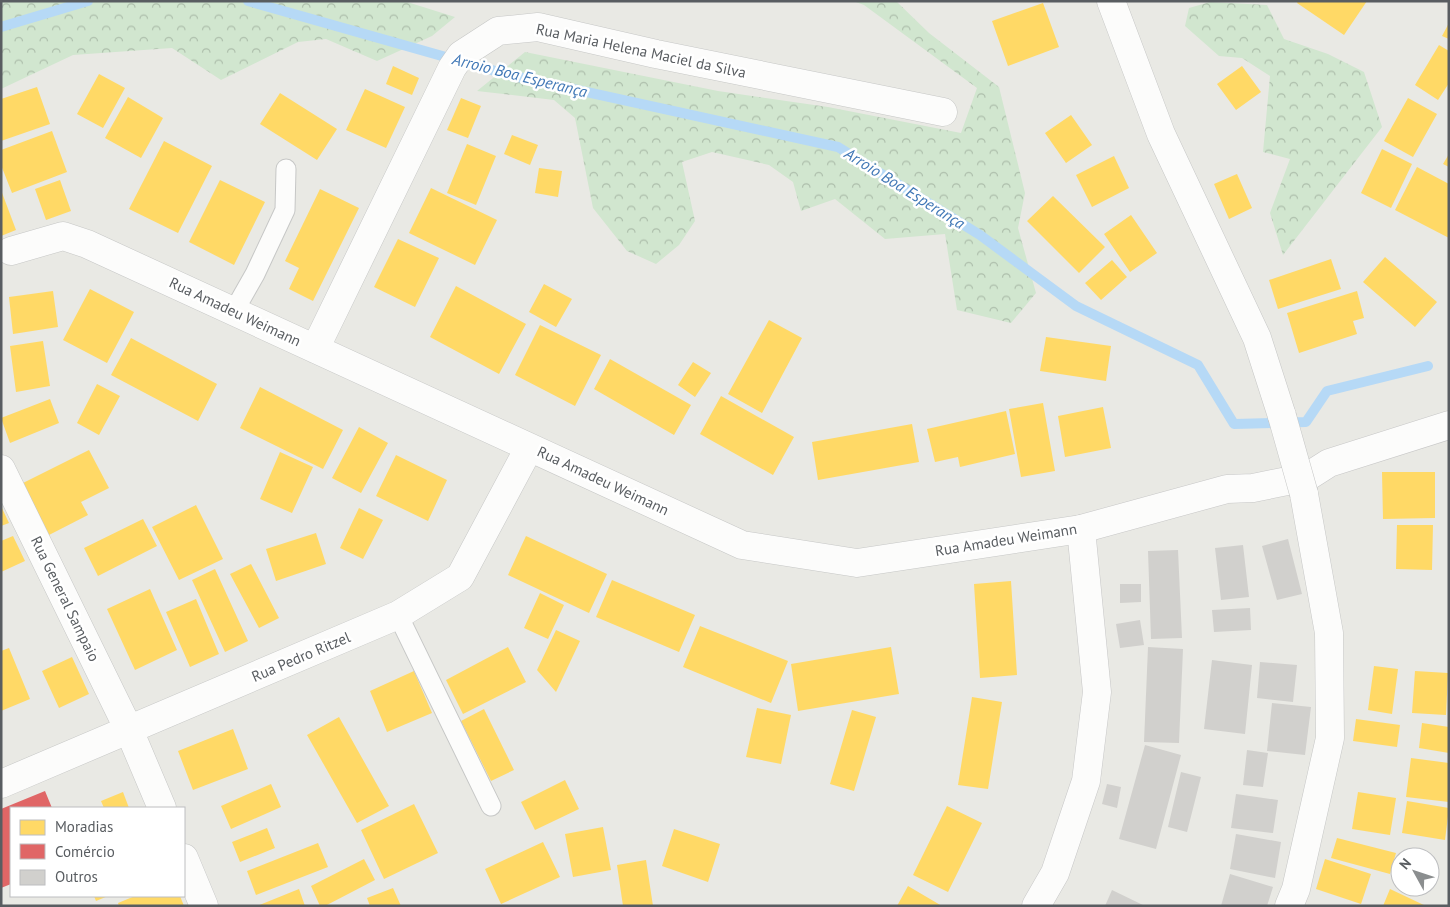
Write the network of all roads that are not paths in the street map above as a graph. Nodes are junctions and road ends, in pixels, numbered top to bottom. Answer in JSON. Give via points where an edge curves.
{"nodes":[{"id":1,"x":1111,"y":1,"type":"edge"},
{"id":2,"x":943,"y":112,"type":"dead end"},
{"id":3,"x":286,"y":170,"type":"dead end"},
{"id":4,"x":12,"y":251,"type":"dead end"},
{"id":5,"x":234,"y":311,"type":"junction"},
{"id":6,"x":315,"y":349,"type":"junction"},
{"id":7,"x":1449,"y":425,"type":"edge"},
{"id":8,"x":529,"y":448,"type":"junction"},
{"id":9,"x":1,"y":469,"type":"edge"},
{"id":10,"x":1081,"y":529,"type":"junction"},
{"id":11,"x":398,"y":615,"type":"junction"},
{"id":12,"x":129,"y":730,"type":"junction"},
{"id":13,"x":1,"y":784,"type":"edge"},
{"id":14,"x":490,"y":806,"type":"dead end"},
{"id":15,"x":162,"y":807,"type":"edge"},
{"id":16,"x":185,"y":860,"type":"edge"},
{"id":17,"x":204,"y":906,"type":"edge"},
{"id":18,"x":1036,"y":906,"type":"edge"},
{"id":19,"x":1289,"y":906,"type":"edge"}],
"edges":[{"from":1,"to":19,"type":"street","bridge":true,"via":[[1161,134],[1257,338],[1304,494],[1329,633],[1330,738],[1296,889]]},
{"from":2,"to":6,"type":"street","name":"Rua Maria Helena Maciel da Silva","via":[[538,27],[498,31],[456,61]]},
{"from":3,"to":5,"type":"lane","via":[[285,210]]},
{"from":4,"to":5,"type":"street","name":"Rua Amadeu Weimann","via":[[63,236]]},
{"from":5,"to":6,"type":"street","name":"Rua Amadeu Weimann"},
{"from":6,"to":8,"type":"street","name":"Rua Amadeu Weimann"},
{"from":7,"to":10,"type":"street","name":"Rua Amadeu Weimann","via":[[1329,463],[1306,477],[1253,488],[1227,489]]},
{"from":8,"to":10,"type":"street","name":"Rua Amadeu Weimann","via":[[742,545],[856,563]]},
{"from":8,"to":11,"type":"street","name":"Rua Pedro Ritzel","via":[[460,577]]},
{"from":9,"to":12,"type":"street","name":"Rua General Sampaio"},
{"from":10,"to":18,"type":"street","via":[[1097,692],[1086,781],[1055,872]]},
{"from":11,"to":12,"type":"street","name":"Rua Pedro Ritzel"},
{"from":11,"to":14,"type":"lane"},
{"from":12,"to":13,"type":"street","name":"Rua Pedro Ritzel"},
{"from":12,"to":15,"type":"street","name":"Rua General Sampaio"},
{"from":16,"to":17,"type":"street"}]}
